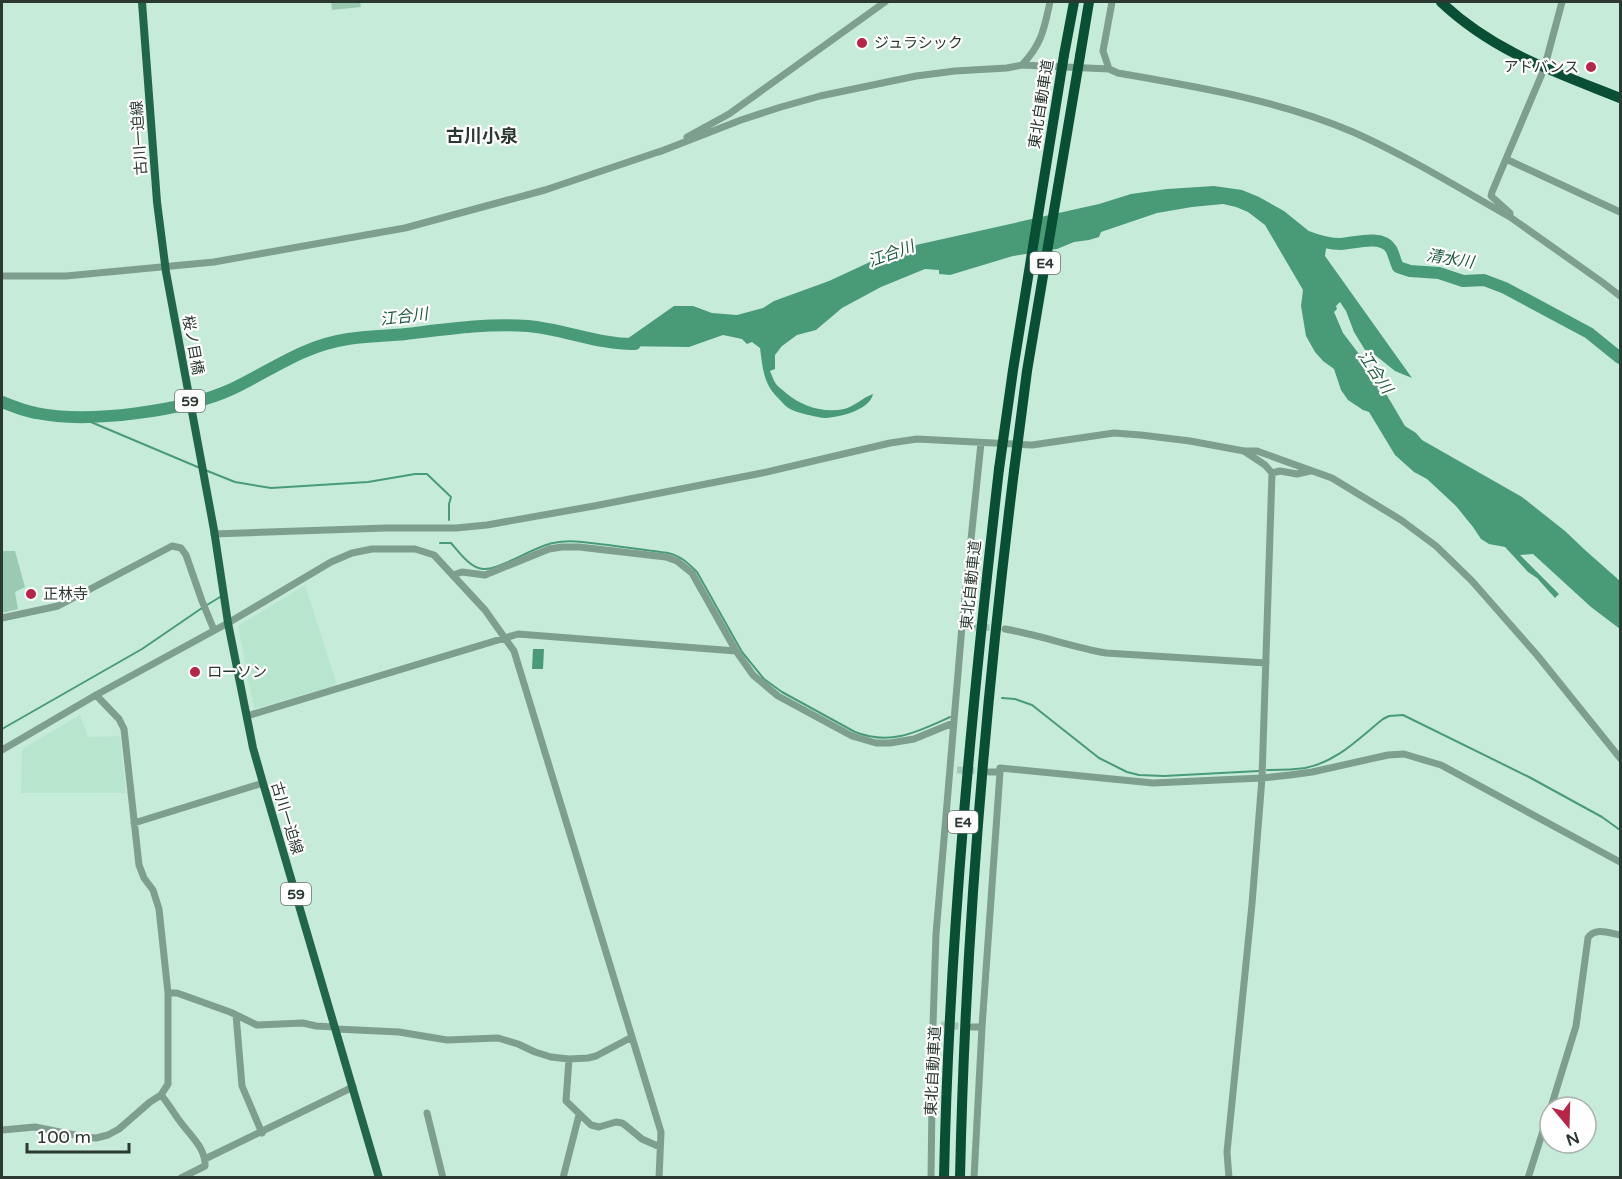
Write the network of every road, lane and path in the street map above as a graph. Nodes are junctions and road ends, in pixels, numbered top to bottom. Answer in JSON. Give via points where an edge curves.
{"nodes":[{"id":1,"x":142,"y":2,"type":"edge"},
{"id":2,"x":885,"y":2,"type":"edge"},
{"id":3,"x":1050,"y":2,"type":"edge"},
{"id":4,"x":1074,"y":2,"type":"edge"},
{"id":5,"x":1089,"y":2,"type":"edge"},
{"id":6,"x":1112,"y":2,"type":"edge"},
{"id":7,"x":1441,"y":2,"type":"edge"},
{"id":8,"x":1562,"y":2,"type":"edge"},
{"id":9,"x":1022,"y":65,"type":"junction"},
{"id":10,"x":1109,"y":69,"type":"junction"},
{"id":11,"x":1544,"y":69,"type":"junction"},
{"id":12,"x":1620,"y":98,"type":"edge"},
{"id":13,"x":659,"y":152,"type":"junction"},
{"id":14,"x":1506,"y":159,"type":"junction"},
{"id":15,"x":1620,"y":212,"type":"edge"},
{"id":16,"x":1510,"y":217,"type":"junction"},
{"id":17,"x":166,"y":269,"type":"junction"},
{"id":18,"x":2,"y":276,"type":"edge"},
{"id":19,"x":1620,"y":296,"type":"edge"},
{"id":20,"x":981,"y":443,"type":"junction"},
{"id":21,"x":1244,"y":451,"type":"junction"},
{"id":22,"x":1311,"y":471,"type":"junction"},
{"id":23,"x":1272,"y":473,"type":"junction"},
{"id":24,"x":214,"y":532,"type":"junction"},
{"id":25,"x":453,"y":575,"type":"junction"},
{"id":26,"x":2,"y":618,"type":"edge"},
{"id":27,"x":228,"y":623,"type":"junction"},
{"id":28,"x":962,"y":626,"type":"junction"},
{"id":29,"x":972,"y":627,"type":"tunnel mouth"},
{"id":30,"x":1005,"y":629,"type":"tunnel mouth"},
{"id":31,"x":214,"y":630,"type":"junction"},
{"id":32,"x":505,"y":636,"type":"junction"},
{"id":33,"x":736,"y":651,"type":"junction"},
{"id":34,"x":1266,"y":663,"type":"junction"},
{"id":35,"x":96,"y":695,"type":"junction"},
{"id":36,"x":247,"y":716,"type":"junction"},
{"id":37,"x":953,"y":723,"type":"junction"},
{"id":38,"x":2,"y":750,"type":"edge"},
{"id":39,"x":1620,"y":758,"type":"edge"},
{"id":40,"x":989,"y":772,"type":"tunnel mouth"},
{"id":41,"x":1000,"y":772,"type":"junction"},
{"id":42,"x":1262,"y":778,"type":"junction"},
{"id":43,"x":263,"y":783,"type":"junction"},
{"id":44,"x":134,"y":823,"type":"junction"},
{"id":45,"x":1620,"y":862,"type":"edge"},
{"id":46,"x":1620,"y":935,"type":"edge"},
{"id":47,"x":168,"y":993,"type":"junction"},
{"id":48,"x":236,"y":1015,"type":"junction"},
{"id":49,"x":933,"y":1025,"type":"junction"},
{"id":50,"x":941,"y":1025,"type":"tunnel mouth"},
{"id":51,"x":972,"y":1027,"type":"tunnel mouth"},
{"id":52,"x":336,"y":1028,"type":"junction"},
{"id":53,"x":982,"y":1028,"type":"junction"},
{"id":54,"x":632,"y":1037,"type":"junction"},
{"id":55,"x":569,"y":1059,"type":"junction"},
{"id":56,"x":353,"y":1087,"type":"junction"},
{"id":57,"x":161,"y":1095,"type":"junction"},
{"id":58,"x":1554,"y":1095,"type":"edge"},
{"id":59,"x":427,"y":1113,"type":"dead end"},
{"id":60,"x":579,"y":1115,"type":"junction"},
{"id":61,"x":2,"y":1130,"type":"edge"},
{"id":62,"x":262,"y":1133,"type":"junction"},
{"id":63,"x":1538,"y":1146,"type":"edge"},
{"id":64,"x":660,"y":1148,"type":"junction"},
{"id":65,"x":205,"y":1159,"type":"junction"},
{"id":66,"x":181,"y":1178,"type":"edge"},
{"id":67,"x":379,"y":1178,"type":"edge"},
{"id":68,"x":443,"y":1178,"type":"edge"},
{"id":69,"x":562,"y":1178,"type":"edge"},
{"id":70,"x":659,"y":1178,"type":"edge"},
{"id":71,"x":931,"y":1178,"type":"edge"},
{"id":72,"x":944,"y":1178,"type":"edge"},
{"id":73,"x":960,"y":1178,"type":"edge"},
{"id":74,"x":974,"y":1178,"type":"edge"},
{"id":75,"x":1229,"y":1178,"type":"edge"},
{"id":76,"x":1528,"y":1178,"type":"edge"}],
"edges":[{"from":1,"to":17,"type":"main road","name":"古川一迫線","number":"59"},
{"from":2,"to":13,"type":"street","via":[[729,114]]},
{"from":3,"to":9,"type":"street","via":[[1038,46]]},
{"from":4,"to":72,"type":"highway","name":"東北自動車道","number":"E4","bridge":true,"via":[[1012,370],[972,713]]},
{"from":5,"to":73,"type":"highway","name":"東北自動車道","number":"E4","bridge":true,"via":[[1027,371],[994,637],[976,849]]},
{"from":6,"to":10,"type":"street","via":[[1103,51]]},
{"from":7,"to":11,"type":"highway","via":[[1484,35]]},
{"from":8,"to":11,"type":"street"},
{"from":9,"to":10,"type":"street"},
{"from":9,"to":13,"type":"street","via":[[916,76],[820,96],[741,120]]},
{"from":10,"to":16,"type":"street","via":[[1228,93],[1320,120],[1382,146]]},
{"from":11,"to":12,"type":"highway"},
{"from":11,"to":14,"type":"street"},
{"from":13,"to":17,"type":"street","via":[[545,190],[405,228]]},
{"from":14,"to":15,"type":"street"},
{"from":14,"to":16,"type":"street","via":[[1491,196]]},
{"from":16,"to":19,"type":"street"},
{"from":17,"to":18,"type":"street"},
{"from":17,"to":24,"type":"main road","name":"桜ノ目橋","number":"59"},
{"from":20,"to":21,"type":"street","via":[[1032,446],[1114,433]]},
{"from":20,"to":24,"type":"street","via":[[903,440],[762,473],[487,525]]},
{"from":20,"to":28,"type":"street"},
{"from":21,"to":22,"type":"street","via":[[1257,451]]},
{"from":21,"to":23,"type":"street"},
{"from":22,"to":23,"type":"street"},
{"from":22,"to":39,"type":"street","via":[[1332,478],[1436,546],[1537,655]]},
{"from":23,"to":34,"type":"street"},
{"from":24,"to":27,"type":"main road","name":"古川一迫線","number":"59"},
{"from":25,"to":27,"type":"street","via":[[434,555],[415,549],[351,553]]},
{"from":25,"to":32,"type":"street"},
{"from":25,"to":33,"type":"street","via":[[485,575],[562,547],[666,558],[692,573]]},
{"from":26,"to":31,"type":"street","via":[[58,606],[172,546],[181,548],[186,555]]},
{"from":27,"to":31,"type":"street"},
{"from":27,"to":36,"type":"main road","name":"古川一迫線","number":"59"},
{"from":28,"to":29,"type":"street"},
{"from":28,"to":37,"type":"street"},
{"from":30,"to":34,"type":"street","via":[[1106,653]]},
{"from":31,"to":35,"type":"street"},
{"from":32,"to":33,"type":"street","via":[[526,634]]},
{"from":32,"to":36,"type":"street"},
{"from":32,"to":54,"type":"street","via":[[514,651]]},
{"from":33,"to":37,"type":"street","via":[[753,675],[778,696],[852,736],[891,743]]},
{"from":34,"to":42,"type":"street"},
{"from":35,"to":38,"type":"street"},
{"from":35,"to":44,"type":"street","via":[[124,729]]},
{"from":36,"to":43,"type":"main road","name":"古川一迫線","number":"59"},
{"from":37,"to":49,"type":"street","via":[[953,770],[936,934]]},
{"from":40,"to":41,"type":"street"},
{"from":41,"to":42,"type":"street","via":[[1000,768],[1153,783]]},
{"from":41,"to":53,"type":"street"},
{"from":42,"to":45,"type":"street","via":[[1398,754],[1422,758]]},
{"from":42,"to":75,"type":"street","via":[[1227,1152]]},
{"from":43,"to":44,"type":"street"},
{"from":43,"to":52,"type":"main road","name":"古川一迫線","number":"59"},
{"from":44,"to":47,"type":"street","via":[[140,872],[153,890],[159,909]]},
{"from":46,"to":58,"type":"street","via":[[1598,931],[1588,938],[1576,1026]]},
{"from":47,"to":48,"type":"street"},
{"from":47,"to":57,"type":"street","via":[[169,1080]]},
{"from":48,"to":52,"type":"street","via":[[257,1025],[303,1023]]},
{"from":48,"to":62,"type":"street","via":[[242,1086]]},
{"from":49,"to":50,"type":"street"},
{"from":49,"to":71,"type":"street"},
{"from":51,"to":53,"type":"street"},
{"from":52,"to":55,"type":"street","via":[[447,1040],[498,1038],[551,1057]]},
{"from":52,"to":56,"type":"main road","name":"古川一迫線","number":"59"},
{"from":53,"to":74,"type":"street"},
{"from":54,"to":55,"type":"street","via":[[596,1056]]},
{"from":54,"to":64,"type":"street","via":[[661,1132]]},
{"from":55,"to":60,"type":"street","via":[[566,1101]]},
{"from":56,"to":62,"type":"street"},
{"from":56,"to":67,"type":"main road","name":"古川一迫線","number":"59"},
{"from":57,"to":61,"type":"street","via":[[119,1129],[96,1138],[35,1128]]},
{"from":57,"to":65,"type":"street","via":[[195,1138]]},
{"from":59,"to":68,"type":"street"},
{"from":60,"to":64,"type":"street","via":[[599,1127],[616,1122],[625,1125]]},
{"from":60,"to":69,"type":"street"},
{"from":62,"to":65,"type":"street"},
{"from":63,"to":76,"type":"street"},
{"from":64,"to":70,"type":"street"},
{"from":65,"to":66,"type":"street","via":[[205,1166]]}]}
